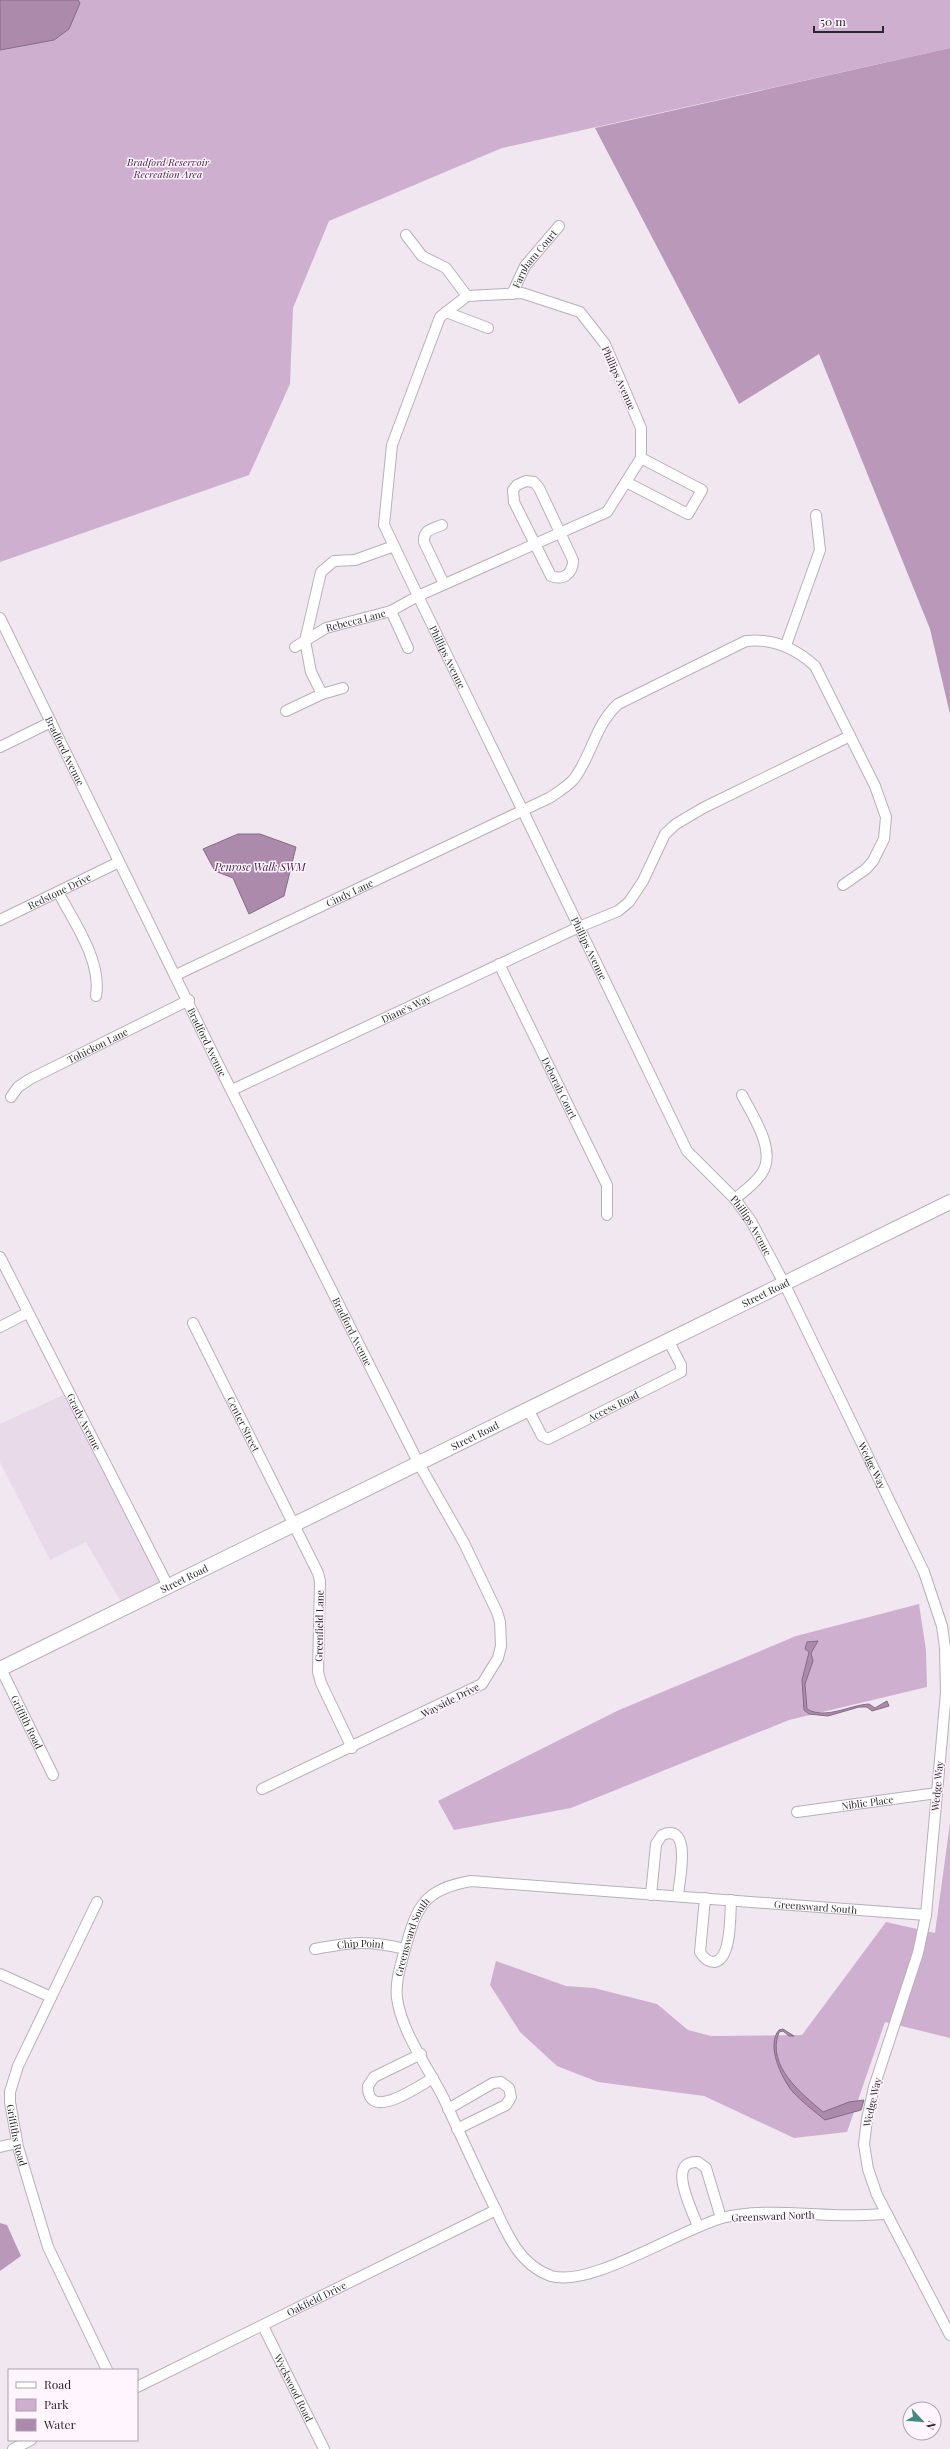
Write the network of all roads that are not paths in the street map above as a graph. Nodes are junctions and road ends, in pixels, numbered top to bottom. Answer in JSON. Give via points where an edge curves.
{"nodes":[{"id":1,"x":559,"y":226,"type":"dead end"},
{"id":2,"x":406,"y":235,"type":"dead end"},
{"id":3,"x":512,"y":294,"type":"junction"},
{"id":4,"x":467,"y":296,"type":"junction"},
{"id":5,"x":446,"y":312,"type":"junction"},
{"id":6,"x":488,"y":328,"type":"dead end"},
{"id":7,"x":641,"y":458,"type":"junction"},
{"id":8,"x":626,"y":482,"type":"junction"},
{"id":9,"x":816,"y":515,"type":"dead end"},
{"id":10,"x":442,"y":525,"type":"dead end"},
{"id":11,"x":560,"y":533,"type":"junction"},
{"id":12,"x":534,"y":544,"type":"junction"},
{"id":13,"x":394,"y":546,"type":"junction"},
{"id":14,"x":444,"y":584,"type":"junction"},
{"id":15,"x":418,"y":596,"type":"junction"},
{"id":16,"x":391,"y":611,"type":"junction"},
{"id":17,"x":0,"y":618,"type":"edge"},
{"id":18,"x":305,"y":641,"type":"junction"},
{"id":19,"x":786,"y":645,"type":"junction"},
{"id":20,"x":295,"y":647,"type":"dead end"},
{"id":21,"x":408,"y":648,"type":"dead end"},
{"id":22,"x":343,"y":688,"type":"dead end"},
{"id":23,"x":322,"y":694,"type":"junction"},
{"id":24,"x":286,"y":711,"type":"dead end"},
{"id":25,"x":51,"y":722,"type":"junction"},
{"id":26,"x":850,"y":736,"type":"junction"},
{"id":27,"x":0,"y":747,"type":"edge"},
{"id":28,"x":522,"y":809,"type":"junction"},
{"id":29,"x":118,"y":862,"type":"junction"},
{"id":30,"x":843,"y":885,"type":"dead end"},
{"id":31,"x":58,"y":892,"type":"junction"},
{"id":32,"x":0,"y":920,"type":"edge"},
{"id":33,"x":579,"y":927,"type":"junction"},
{"id":34,"x":498,"y":964,"type":"junction"},
{"id":35,"x":176,"y":975,"type":"junction"},
{"id":36,"x":96,"y":996,"type":"dead end"},
{"id":37,"x":189,"y":1000,"type":"junction"},
{"id":38,"x":232,"y":1090,"type":"junction"},
{"id":39,"x":742,"y":1095,"type":"dead end"},
{"id":40,"x":11,"y":1097,"type":"dead end"},
{"id":41,"x":735,"y":1199,"type":"junction"},
{"id":42,"x":950,"y":1202,"type":"edge"},
{"id":43,"x":607,"y":1215,"type":"dead end"},
{"id":44,"x":0,"y":1257,"type":"edge"},
{"id":45,"x":785,"y":1285,"type":"junction"},
{"id":46,"x":27,"y":1313,"type":"junction"},
{"id":47,"x":193,"y":1323,"type":"dead end"},
{"id":48,"x":0,"y":1327,"type":"edge"},
{"id":49,"x":669,"y":1342,"type":"junction"},
{"id":50,"x":529,"y":1411,"type":"junction"},
{"id":51,"x":419,"y":1464,"type":"junction"},
{"id":52,"x":294,"y":1526,"type":"junction"},
{"id":53,"x":168,"y":1588,"type":"junction"},
{"id":54,"x":945,"y":1619,"type":"edge"},
{"id":55,"x":1,"y":1669,"type":"edge"},
{"id":56,"x":352,"y":1748,"type":"junction"},
{"id":57,"x":53,"y":1776,"type":"dead end"},
{"id":58,"x":262,"y":1789,"type":"dead end"},
{"id":59,"x":937,"y":1793,"type":"junction"},
{"id":60,"x":797,"y":1812,"type":"dead end"},
{"id":61,"x":651,"y":1895,"type":"junction"},
{"id":62,"x":678,"y":1896,"type":"junction"},
{"id":63,"x":705,"y":1898,"type":"junction"},
{"id":64,"x":731,"y":1900,"type":"junction"},
{"id":65,"x":96,"y":1902,"type":"dead end"},
{"id":66,"x":926,"y":1915,"type":"junction"},
{"id":67,"x":315,"y":1949,"type":"dead end"},
{"id":68,"x":405,"y":1949,"type":"junction"},
{"id":69,"x":0,"y":1974,"type":"edge"},
{"id":70,"x":51,"y":1997,"type":"junction"},
{"id":71,"x":421,"y":2054,"type":"junction"},
{"id":72,"x":433,"y":2078,"type":"junction"},
{"id":73,"x":448,"y":2109,"type":"junction"},
{"id":74,"x":457,"y":2129,"type":"junction"},
{"id":75,"x":17,"y":2143,"type":"junction"},
{"id":76,"x":0,"y":2147,"type":"edge"},
{"id":77,"x":496,"y":2210,"type":"junction"},
{"id":78,"x":887,"y":2214,"type":"junction"},
{"id":79,"x":721,"y":2218,"type":"junction"},
{"id":80,"x":698,"y":2227,"type":"junction"},
{"id":81,"x":263,"y":2326,"type":"junction"},
{"id":82,"x":950,"y":2335,"type":"edge"},
{"id":83,"x":107,"y":2369,"type":"edge"},
{"id":84,"x":138,"y":2387,"type":"edge"},
{"id":85,"x":29,"y":2441,"type":"edge"},
{"id":86,"x":13,"y":2449,"type":"edge"},
{"id":87,"x":324,"y":2449,"type":"edge"}],
"edges":[{"from":1,"to":3,"type":"street","name":"Farnham Court","via":[[524,266]]},
{"from":2,"to":4,"type":"street","via":[[422,256],[446,268]]},
{"from":3,"to":4,"type":"street","name":"Phillips Avenue"},
{"from":3,"to":7,"type":"street","name":"Phillips Avenue","via":[[522,294],[580,312],[605,344],[641,428]]},
{"from":4,"to":5,"type":"street","name":"Phillips Avenue"},
{"from":5,"to":6,"type":"street"},
{"from":5,"to":13,"type":"street","name":"Phillips Avenue","via":[[440,317],[392,445],[384,525]]},
{"from":7,"to":8,"type":"street"},
{"from":7,"to":8,"type":"street","via":[[702,490],[688,514]]},
{"from":8,"to":11,"type":"street","via":[[607,512]]},
{"from":9,"to":19,"type":"street","via":[[820,550]]},
{"from":10,"to":14,"type":"street","via":[[427,530],[423,535]]},
{"from":11,"to":12,"type":"street"},
{"from":11,"to":12,"type":"street","via":[[573,560],[570,574],[563,577],[551,576]]},
{"from":11,"to":12,"type":"street","via":[[539,488],[534,482],[526,481],[517,485],[512,496]]},
{"from":12,"to":14,"type":"street"},
{"from":13,"to":15,"type":"street","name":"Phillips Avenue"},
{"from":13,"to":18,"type":"street","via":[[355,560],[334,561],[326,566],[321,572]]},
{"from":14,"to":15,"type":"street"},
{"from":15,"to":16,"type":"street","name":"Rebecca Lane"},
{"from":15,"to":28,"type":"street","name":"Phillips Avenue"},
{"from":16,"to":18,"type":"street","name":"Rebecca Lane","via":[[326,628]]},
{"from":16,"to":21,"type":"street"},
{"from":17,"to":25,"type":"street","name":"Bradford Avenue"},
{"from":18,"to":20,"type":"street","name":"Rebecca Lane"},
{"from":18,"to":23,"type":"street","via":[[312,672]]},
{"from":19,"to":26,"type":"street","name":"Cindy Lane","via":[[801,653],[815,666]]},
{"from":19,"to":28,"type":"street","name":"Cindy Lane","via":[[760,640],[746,641],[618,704],[601,723],[573,780],[549,798]]},
{"from":22,"to":23,"type":"street"},
{"from":23,"to":24,"type":"street"},
{"from":25,"to":27,"type":"street"},
{"from":25,"to":29,"type":"street","name":"Bradford Avenue"},
{"from":26,"to":30,"type":"street","name":"Cindy Lane","via":[[875,786],[886,817],[886,828],[882,845],[873,861],[866,870]]},
{"from":26,"to":33,"type":"street","name":"Diane's Way","via":[[703,808],[676,824],[665,834],[643,881],[629,902],[618,911]]},
{"from":28,"to":33,"type":"street","name":"Phillips Avenue"},
{"from":28,"to":35,"type":"street","name":"Cindy Lane"},
{"from":29,"to":31,"type":"street","name":"Redstone Drive"},
{"from":29,"to":35,"type":"street","name":"Bradford Avenue"},
{"from":31,"to":32,"type":"street","name":"Redstone Drive"},
{"from":31,"to":36,"type":"street","via":[[96,966],[99,983]]},
{"from":33,"to":34,"type":"street","name":"Diane's Way"},
{"from":33,"to":41,"type":"street","name":"Phillips Avenue","via":[[687,1151]]},
{"from":34,"to":38,"type":"street","name":"Diane's Way"},
{"from":34,"to":43,"type":"street","name":"Deborah Court","via":[[607,1185]]},
{"from":35,"to":37,"type":"street","name":"Bradford Avenue"},
{"from":37,"to":38,"type":"street","name":"Bradford Avenue"},
{"from":37,"to":40,"type":"street","name":"Tohickon Lane","via":[[30,1078],[18,1087]]},
{"from":38,"to":51,"type":"street","name":"Bradford Avenue"},
{"from":39,"to":41,"type":"street","via":[[759,1129],[766,1158],[763,1172]]},
{"from":41,"to":45,"type":"street","name":"Phillips Avenue","via":[[752,1221]]},
{"from":42,"to":45,"type":"main road","name":"Street Road"},
{"from":44,"to":46,"type":"street","name":"Grady Avenue"},
{"from":45,"to":49,"type":"main road","name":"Street Road"},
{"from":45,"to":54,"type":"street","name":"Wedge Way"},
{"from":46,"to":48,"type":"street"},
{"from":46,"to":53,"type":"street","name":"Grady Avenue"},
{"from":47,"to":52,"type":"street","name":"Center Street"},
{"from":49,"to":50,"type":"main road","name":"Street Road"},
{"from":49,"to":50,"type":"street","name":"Access Road","via":[[681,1365],[681,1372],[548,1439],[542,1436]]},
{"from":50,"to":51,"type":"main road","name":"Street Road"},
{"from":51,"to":52,"type":"main road","name":"Street Road"},
{"from":51,"to":56,"type":"street","name":"Wayside Drive","via":[[464,1543],[497,1612],[501,1646],[498,1658],[482,1684]]},
{"from":52,"to":53,"type":"main road","name":"Street Road"},
{"from":52,"to":56,"type":"street","name":"Greenfield Lane","via":[[318,1572],[320,1581],[317,1656],[321,1683]]},
{"from":53,"to":55,"type":"main road","name":"Street Road"},
{"from":54,"to":59,"type":"street","name":"Wedge Way","via":[[946,1693]]},
{"from":55,"to":57,"type":"street","name":"Griffith Road"},
{"from":56,"to":58,"type":"street","name":"Wayside Drive"},
{"from":59,"to":60,"type":"street","name":"Niblic Place"},
{"from":59,"to":66,"type":"street","name":"Wedge Way"},
{"from":61,"to":62,"type":"street","name":"Greensward South"},
{"from":61,"to":62,"type":"street","via":[[656,1844],[662,1835],[672,1833],[682,1844]]},
{"from":61,"to":68,"type":"street","name":"Greensward South","via":[[484,1881],[459,1883],[438,1891],[420,1908]]},
{"from":62,"to":63,"type":"street","name":"Greensward South"},
{"from":63,"to":64,"type":"street","name":"Greensward South"},
{"from":63,"to":64,"type":"street","via":[[700,1952],[703,1958],[713,1962],[719,1961],[726,1953]]},
{"from":64,"to":66,"type":"street","name":"Greensward South"},
{"from":65,"to":70,"type":"street","name":"Griffiths Road"},
{"from":66,"to":78,"type":"street","name":"Wedge Way","via":[[918,1953],[874,2087],[867,2119],[864,2144],[866,2162],[877,2195]]},
{"from":67,"to":68,"type":"street","name":"Chip Point","via":[[367,1941]]},
{"from":68,"to":71,"type":"street","name":"Greensward South","via":[[399,1972],[397,1996],[401,2016]]},
{"from":69,"to":70,"type":"street"},
{"from":70,"to":75,"type":"street","name":"Griffiths Road","via":[[18,2066],[10,2092]]},
{"from":71,"to":72,"type":"street","name":"Greensward South"},
{"from":71,"to":72,"type":"street","via":[[374,2077],[368,2086],[370,2097],[375,2102],[386,2103]]},
{"from":72,"to":73,"type":"street","name":"Greensward South"},
{"from":73,"to":74,"type":"street","name":"Greensward South"},
{"from":73,"to":74,"type":"street","via":[[493,2083],[501,2082],[509,2088],[511,2097],[506,2106]]},
{"from":74,"to":77,"type":"street","name":"Greensward South"},
{"from":75,"to":76,"type":"street"},
{"from":75,"to":83,"type":"street","name":"Griffiths Road","via":[[48,2247]]},
{"from":77,"to":80,"type":"street","name":"Greensward North","via":[[525,2259],[543,2273],[565,2278],[593,2274]]},
{"from":77,"to":81,"type":"street","name":"Oakfield Drive"},
{"from":78,"to":79,"type":"street","name":"Greensward North","via":[[785,2213]]},
{"from":78,"to":82,"type":"street"},
{"from":79,"to":80,"type":"street","name":"Greensward North"},
{"from":79,"to":80,"type":"street","via":[[706,2168],[698,2162],[687,2163],[683,2166],[680,2177]]},
{"from":81,"to":84,"type":"street","name":"Oakfield Drive"},
{"from":81,"to":87,"type":"street","name":"Wyckwood Road"},
{"from":85,"to":86,"type":"street"}]}
